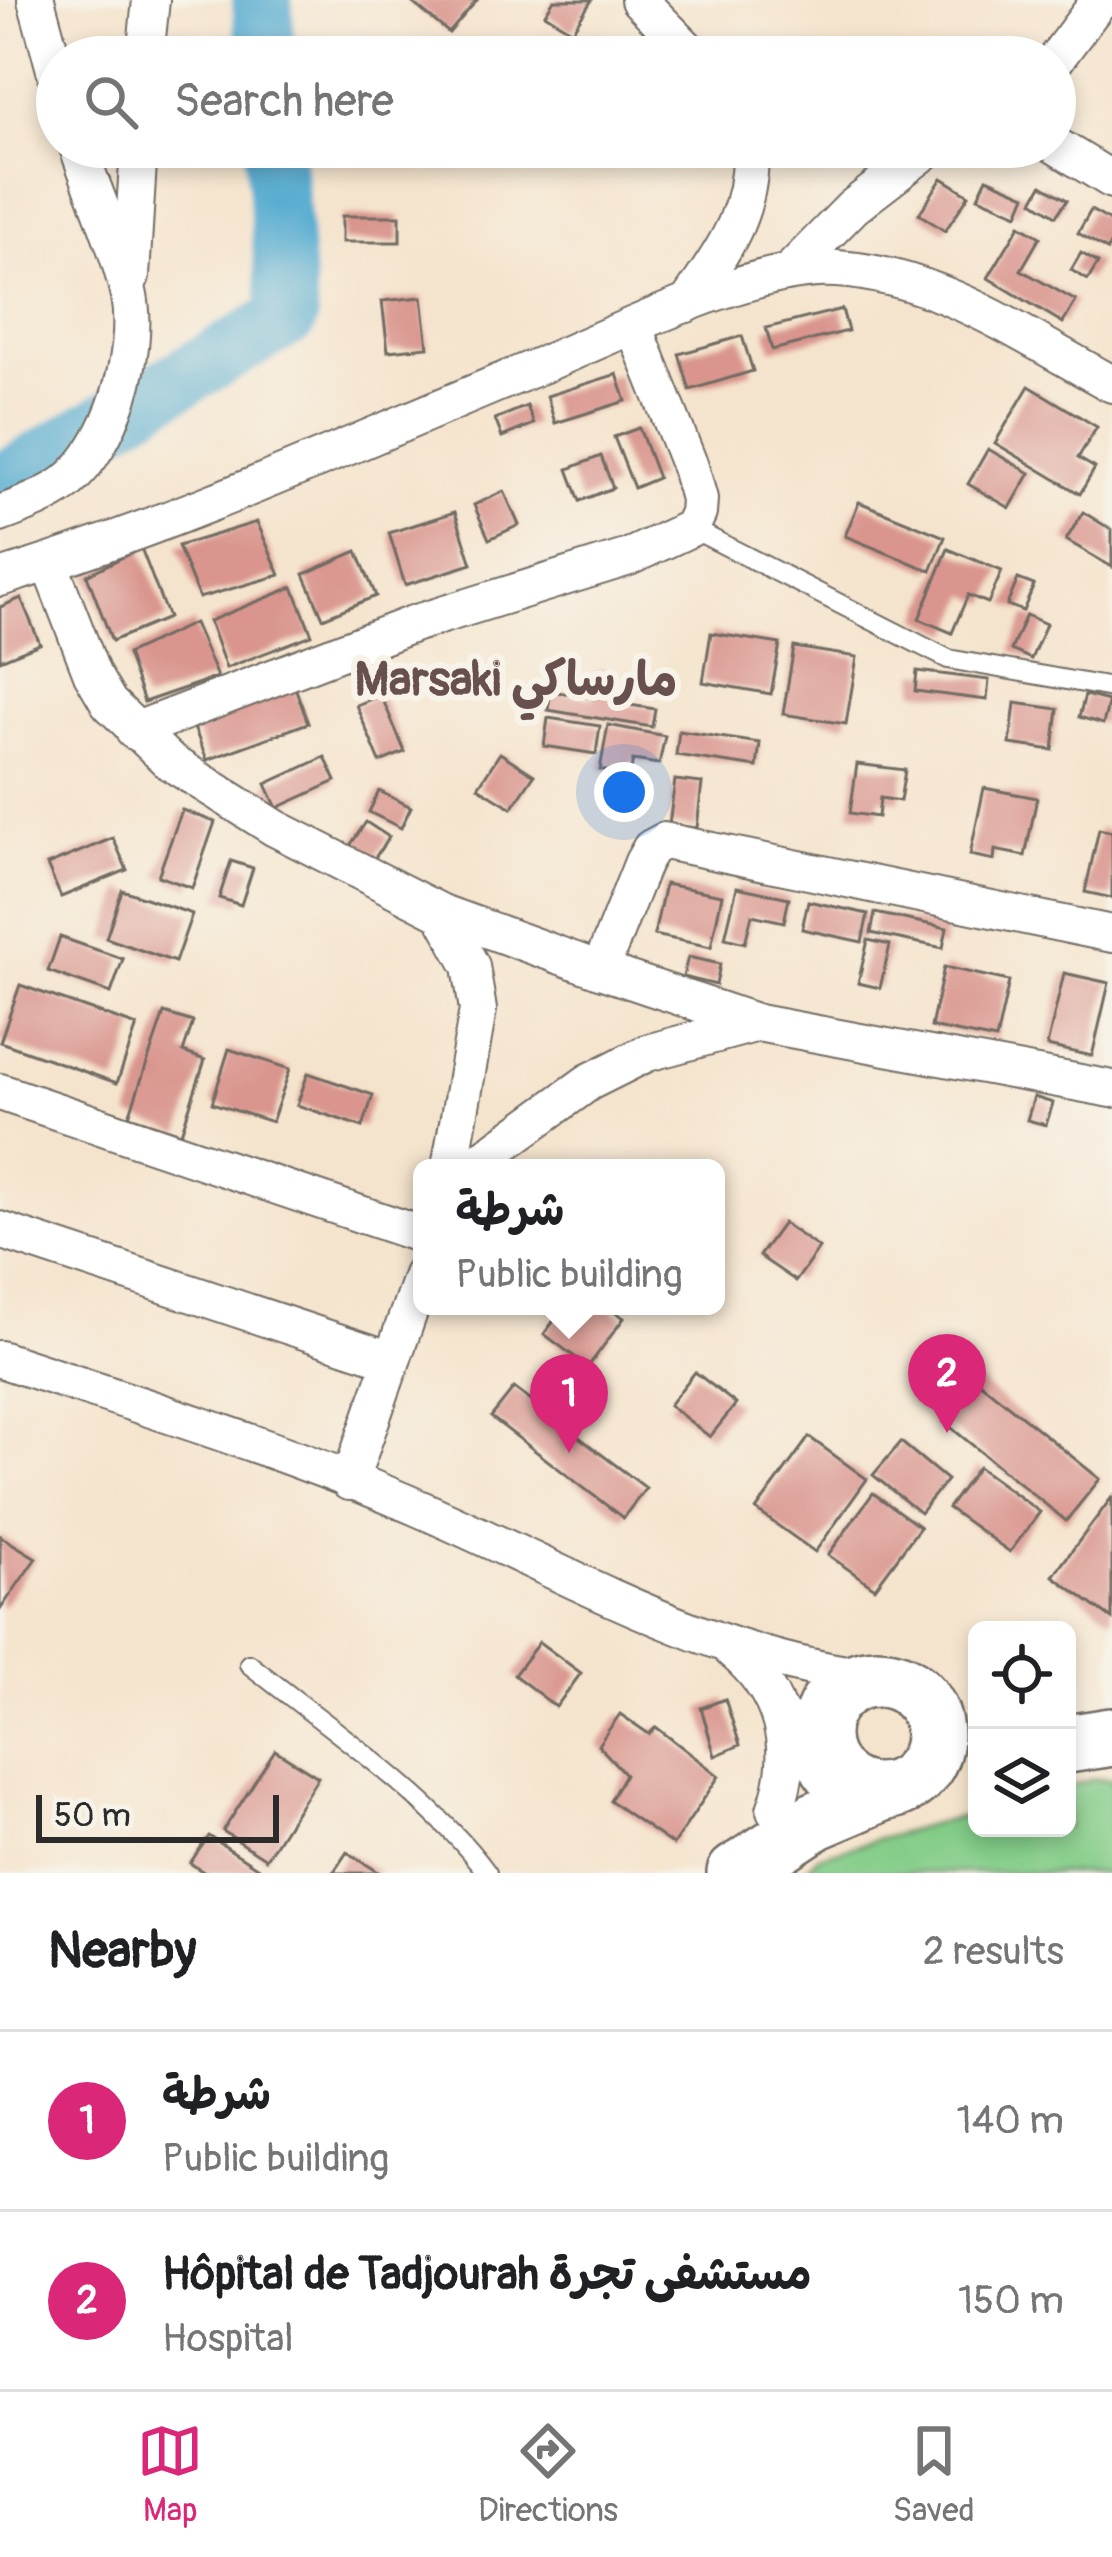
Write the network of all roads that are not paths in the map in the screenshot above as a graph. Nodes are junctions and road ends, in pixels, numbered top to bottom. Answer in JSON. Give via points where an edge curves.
{"nodes":[{"id":1,"x":36,"y":0,"type":"edge"},
{"id":2,"x":151,"y":0,"type":"edge"},
{"id":3,"x":639,"y":0,"type":"edge"},
{"id":4,"x":1100,"y":0,"type":"edge"},
{"id":5,"x":46,"y":36,"type":"edge"},
{"id":6,"x":147,"y":36,"type":"edge"},
{"id":7,"x":674,"y":36,"type":"edge"},
{"id":8,"x":1073,"y":36,"type":"edge"},
{"id":9,"x":1076,"y":159,"type":"edge"},
{"id":10,"x":85,"y":168,"type":"edge"},
{"id":11,"x":138,"y":168,"type":"edge"},
{"id":12,"x":751,"y":168,"type":"edge"},
{"id":13,"x":904,"y":168,"type":"edge"},
{"id":14,"x":1112,"y":180,"type":"edge"},
{"id":15,"x":791,"y":270,"type":"junction"},
{"id":16,"x":129,"y":297,"type":"junction"},
{"id":17,"x":687,"y":304,"type":"junction"},
{"id":18,"x":634,"y":326,"type":"junction"},
{"id":19,"x":1112,"y":384,"type":"edge"},
{"id":20,"x":0,"y":514,"type":"edge"},
{"id":21,"x":691,"y":528,"type":"junction"},
{"id":22,"x":49,"y":563,"type":"junction"},
{"id":23,"x":0,"y":578,"type":"edge"},
{"id":24,"x":1112,"y":688,"type":"edge"},
{"id":25,"x":134,"y":731,"type":"junction"},
{"id":26,"x":442,"y":913,"type":"junction"},
{"id":27,"x":1112,"y":934,"type":"edge"},
{"id":28,"x":600,"y":970,"type":"junction"},
{"id":29,"x":758,"y":1023,"type":"junction"},
{"id":30,"x":1112,"y":1089,"type":"edge"},
{"id":31,"x":0,"y":1092,"type":"edge"},
{"id":32,"x":451,"y":1159,"type":"edge"},
{"id":33,"x":482,"y":1159,"type":"edge"},
{"id":34,"x":0,"y":1230,"type":"edge"},
{"id":35,"x":413,"y":1232,"type":"edge"},
{"id":36,"x":413,"y":1300,"type":"edge"},
{"id":37,"x":0,"y":1359,"type":"edge"},
{"id":38,"x":392,"y":1360,"type":"junction"},
{"id":39,"x":349,"y":1482,"type":"junction"},
{"id":40,"x":729,"y":1648,"type":"junction"},
{"id":41,"x":249,"y":1664,"type":"dead end"},
{"id":42,"x":884,"y":1680,"type":"junction"},
{"id":43,"x":968,"y":1697,"type":"edge"},
{"id":44,"x":1076,"y":1710,"type":"edge"},
{"id":45,"x":1112,"y":1714,"type":"edge"},
{"id":46,"x":807,"y":1732,"type":"junction"},
{"id":47,"x":1112,"y":1737,"type":"edge"},
{"id":48,"x":1076,"y":1743,"type":"edge"},
{"id":49,"x":968,"y":1766,"type":"edge"},
{"id":50,"x":891,"y":1790,"type":"junction"},
{"id":51,"x":488,"y":1873,"type":"edge"},
{"id":52,"x":734,"y":1873,"type":"edge"}],
"edges":[{"from":1,"to":5,"type":"street"},
{"from":2,"to":6,"type":"street"},
{"from":3,"to":7,"type":"street"},
{"from":4,"to":8,"type":"street"},
{"from":9,"to":14,"type":"street"},
{"from":10,"to":16,"type":"street"},
{"from":11,"to":16,"type":"street"},
{"from":12,"to":17,"type":"street","via":[[743,214]]},
{"from":13,"to":15,"type":"street"},
{"from":15,"to":17,"type":"street"},
{"from":15,"to":19,"type":"street","via":[[855,272],[946,294]]},
{"from":16,"to":20,"type":"street","via":[[118,404],[98,446],[66,483]]},
{"from":17,"to":18,"type":"street"},
{"from":18,"to":21,"type":"street","via":[[690,467],[699,499]]},
{"from":18,"to":22,"type":"street"},
{"from":21,"to":24,"type":"lane","via":[[948,659]]},
{"from":21,"to":25,"type":"street","via":[[629,557],[412,624]]},
{"from":22,"to":23,"type":"street"},
{"from":22,"to":25,"type":"street","via":[[92,674]]},
{"from":25,"to":26,"type":"street","via":[[275,828]]},
{"from":26,"to":28,"type":"street"},
{"from":26,"to":32,"type":"street","via":[[471,966],[478,1010]]},
{"from":27,"to":28,"type":"street","via":[[664,841],[643,862]]},
{"from":28,"to":29,"type":"street"},
{"from":29,"to":30,"type":"street"},
{"from":29,"to":33,"type":"street","via":[[647,1053],[589,1082]]},
{"from":31,"to":35,"type":"street"},
{"from":34,"to":38,"type":"street"},
{"from":36,"to":38,"type":"street"},
{"from":37,"to":39,"type":"street"},
{"from":38,"to":39,"type":"street"},
{"from":39,"to":40,"type":"street"},
{"from":40,"to":42,"type":"street"},
{"from":40,"to":46,"type":"street"},
{"from":41,"to":51,"type":"lane","via":[[401,1787]]},
{"from":42,"to":43,"type":"main road"},
{"from":42,"to":46,"type":"main road","via":[[850,1685]]},
{"from":42,"to":50,"type":"main road","via":[[922,1700],[934,1732],[926,1766]]},
{"from":44,"to":45,"type":"main road"},
{"from":46,"to":50,"type":"main road","via":[[850,1785]]},
{"from":46,"to":52,"type":"main road","via":[[775,1810]]},
{"from":47,"to":48,"type":"main road"},
{"from":49,"to":50,"type":"main road"},
{"from":50,"to":52,"type":"main road","via":[[815,1821]]}]}
